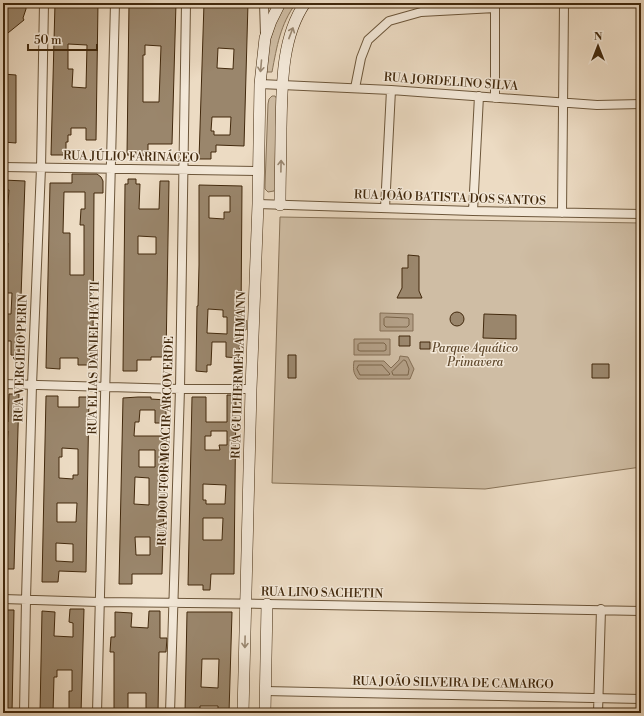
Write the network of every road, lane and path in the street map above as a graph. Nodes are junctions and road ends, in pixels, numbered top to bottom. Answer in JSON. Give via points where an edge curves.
{"nodes":[{"id":1,"x":44,"y":3,"type":"edge"},
{"id":2,"x":115,"y":3,"type":"edge"},
{"id":3,"x":186,"y":3,"type":"edge"},
{"id":4,"x":264,"y":3,"type":"edge"},
{"id":5,"x":280,"y":3,"type":"edge"},
{"id":6,"x":305,"y":3,"type":"edge"},
{"id":7,"x":564,"y":3,"type":"edge"},
{"id":8,"x":495,"y":6,"type":"edge"},
{"id":9,"x":265,"y":38,"type":"junction"},
{"id":10,"x":260,"y":84,"type":"junction"},
{"id":11,"x":282,"y":85,"type":"junction"},
{"id":12,"x":355,"y":88,"type":"junction"},
{"id":13,"x":391,"y":90,"type":"junction"},
{"id":14,"x":479,"y":96,"type":"junction"},
{"id":15,"x":495,"y":98,"type":"junction"},
{"id":16,"x":563,"y":103,"type":"junction"},
{"id":17,"x":641,"y":104,"type":"edge"},
{"id":18,"x":3,"y":167,"type":"edge"},
{"id":19,"x":41,"y":168,"type":"junction"},
{"id":20,"x":110,"y":168,"type":"junction"},
{"id":21,"x":183,"y":169,"type":"junction"},
{"id":22,"x":258,"y":171,"type":"junction"},
{"id":23,"x":258,"y":204,"type":"junction"},
{"id":24,"x":280,"y":204,"type":"junction"},
{"id":25,"x":385,"y":208,"type":"junction"},
{"id":26,"x":473,"y":211,"type":"junction"},
{"id":27,"x":562,"y":213,"type":"junction"},
{"id":28,"x":641,"y":214,"type":"edge"},
{"id":29,"x":3,"y":384,"type":"edge"},
{"id":30,"x":32,"y":385,"type":"junction"},
{"id":31,"x":105,"y":386,"type":"junction"},
{"id":32,"x":180,"y":389,"type":"junction"},
{"id":33,"x":251,"y":389,"type":"junction"},
{"id":34,"x":3,"y":599,"type":"edge"},
{"id":35,"x":26,"y":599,"type":"junction"},
{"id":36,"x":100,"y":602,"type":"junction"},
{"id":37,"x":173,"y":602,"type":"junction"},
{"id":38,"x":246,"y":603,"type":"junction"},
{"id":39,"x":267,"y":604,"type":"junction"},
{"id":40,"x":601,"y":610,"type":"junction"},
{"id":41,"x":641,"y":611,"type":"edge"},
{"id":42,"x":265,"y":691,"type":"junction"},
{"id":43,"x":599,"y":698,"type":"junction"},
{"id":44,"x":641,"y":699,"type":"edge"},
{"id":45,"x":24,"y":713,"type":"edge"},
{"id":46,"x":97,"y":713,"type":"edge"},
{"id":47,"x":170,"y":713,"type":"edge"},
{"id":48,"x":243,"y":713,"type":"edge"},
{"id":49,"x":265,"y":713,"type":"edge"},
{"id":50,"x":598,"y":713,"type":"edge"}],
"edges":[{"from":1,"to":19,"type":"street","name":"RUA VERGÍLIO PERIN"},
{"from":2,"to":20,"type":"street","name":"RUA ELIAS DANIEL HATTI"},
{"from":3,"to":21,"type":"street","name":"RUA DOUTOR MOACIR ARCOVERDE"},
{"from":4,"to":9,"type":"street","name":"RUA GUILHERME LAHMANN"},
{"from":5,"to":9,"type":"street","name":"RUA GUILHERME LAHMANN","via":[[270,21]]},
{"from":11,"to":6,"type":"street","one_way":true,"via":[[288,40]]},
{"from":7,"to":16,"type":"street"},
{"from":8,"to":12,"type":"street","via":[[421,12],[389,21],[368,40],[360,58]]},
{"from":8,"to":15,"type":"street"},
{"from":9,"to":10,"type":"street","name":"RUA GUILHERME LAHMANN","one_way":true},
{"from":10,"to":11,"type":"street","name":"RUA JORDELINO SILVA"},
{"from":10,"to":22,"type":"street","name":"RUA GUILHERME LAHMANN"},
{"from":11,"to":12,"type":"street","name":"RUA JORDELINO SILVA"},
{"from":24,"to":11,"type":"street","one_way":true},
{"from":12,"to":13,"type":"street","name":"RUA JORDELINO SILVA"},
{"from":13,"to":14,"type":"street","name":"RUA JORDELINO SILVA"},
{"from":13,"to":25,"type":"street"},
{"from":14,"to":15,"type":"street","name":"RUA JORDELINO SILVA"},
{"from":14,"to":26,"type":"street"},
{"from":15,"to":16,"type":"street","name":"RUA JORDELINO SILVA"},
{"from":16,"to":17,"type":"street","name":"RUA JORDELINO SILVA"},
{"from":16,"to":27,"type":"street"},
{"from":18,"to":19,"type":"street","name":"RUA JÚLIO FARINÁCEO"},
{"from":19,"to":20,"type":"street","name":"RUA JÚLIO FARINÁCEO"},
{"from":19,"to":30,"type":"street","name":"RUA VERGÍLIO PERIN"},
{"from":20,"to":21,"type":"street","name":"RUA JÚLIO FARINÁCEO"},
{"from":20,"to":31,"type":"street","name":"RUA ELIAS DANIEL HATTI"},
{"from":21,"to":22,"type":"street","name":"RUA JÚLIO FARINÁCEO"},
{"from":21,"to":32,"type":"street","name":"RUA DOUTOR MOACIR ARCOVERDE"},
{"from":22,"to":23,"type":"street","name":"RUA GUILHERME LAHMANN"},
{"from":23,"to":24,"type":"street","name":"RUA JOÃO BATISTA DOS SANTOS"},
{"from":23,"to":33,"type":"street","name":"RUA GUILHERME LAHMANN"},
{"from":24,"to":25,"type":"street","name":"RUA JOÃO BATISTA DOS SANTOS"},
{"from":25,"to":26,"type":"street","name":"RUA JOÃO BATISTA DOS SANTOS"},
{"from":26,"to":27,"type":"street","name":"RUA JOÃO BATISTA DOS SANTOS"},
{"from":27,"to":28,"type":"street","name":"RUA JOÃO BATISTA DOS SANTOS"},
{"from":29,"to":30,"type":"street"},
{"from":30,"to":31,"type":"street"},
{"from":30,"to":35,"type":"street","name":"RUA VERGÍLIO PERIN"},
{"from":31,"to":32,"type":"street"},
{"from":31,"to":36,"type":"street","name":"RUA ELIAS DANIEL HATTI"},
{"from":32,"to":33,"type":"street"},
{"from":32,"to":37,"type":"street","name":"RUA DOUTOR MOACIR ARCOVERDE"},
{"from":33,"to":38,"type":"street","name":"RUA GUILHERME LAHMANN"},
{"from":34,"to":35,"type":"street","name":"RUA LINO SACHETIN"},
{"from":35,"to":36,"type":"street","name":"RUA LINO SACHETIN"},
{"from":35,"to":45,"type":"street","name":"RUA VERGÍLIO PERIN"},
{"from":36,"to":37,"type":"street","name":"RUA LINO SACHETIN"},
{"from":36,"to":46,"type":"street","name":"RUA ELIAS DANIEL HATTI"},
{"from":37,"to":38,"type":"street","name":"RUA LINO SACHETIN"},
{"from":37,"to":47,"type":"street","name":"RUA DOUTOR MOACIR ARCOVERDE"},
{"from":38,"to":39,"type":"street","name":"RUA LINO SACHETIN"},
{"from":38,"to":48,"type":"street","name":"RUA GUILHERME LAHMANN","one_way":true},
{"from":39,"to":40,"type":"street","name":"RUA LINO SACHETIN"},
{"from":39,"to":42,"type":"street"},
{"from":40,"to":41,"type":"street","name":"RUA LINO SACHETIN"},
{"from":40,"to":43,"type":"street"},
{"from":42,"to":43,"type":"street","name":"RUA JOÃO SILVEIRA DE CAMARGO"},
{"from":42,"to":49,"type":"street"},
{"from":43,"to":44,"type":"street","name":"RUA JOÃO SILVEIRA DE CAMARGO"},
{"from":43,"to":50,"type":"street"}]}
